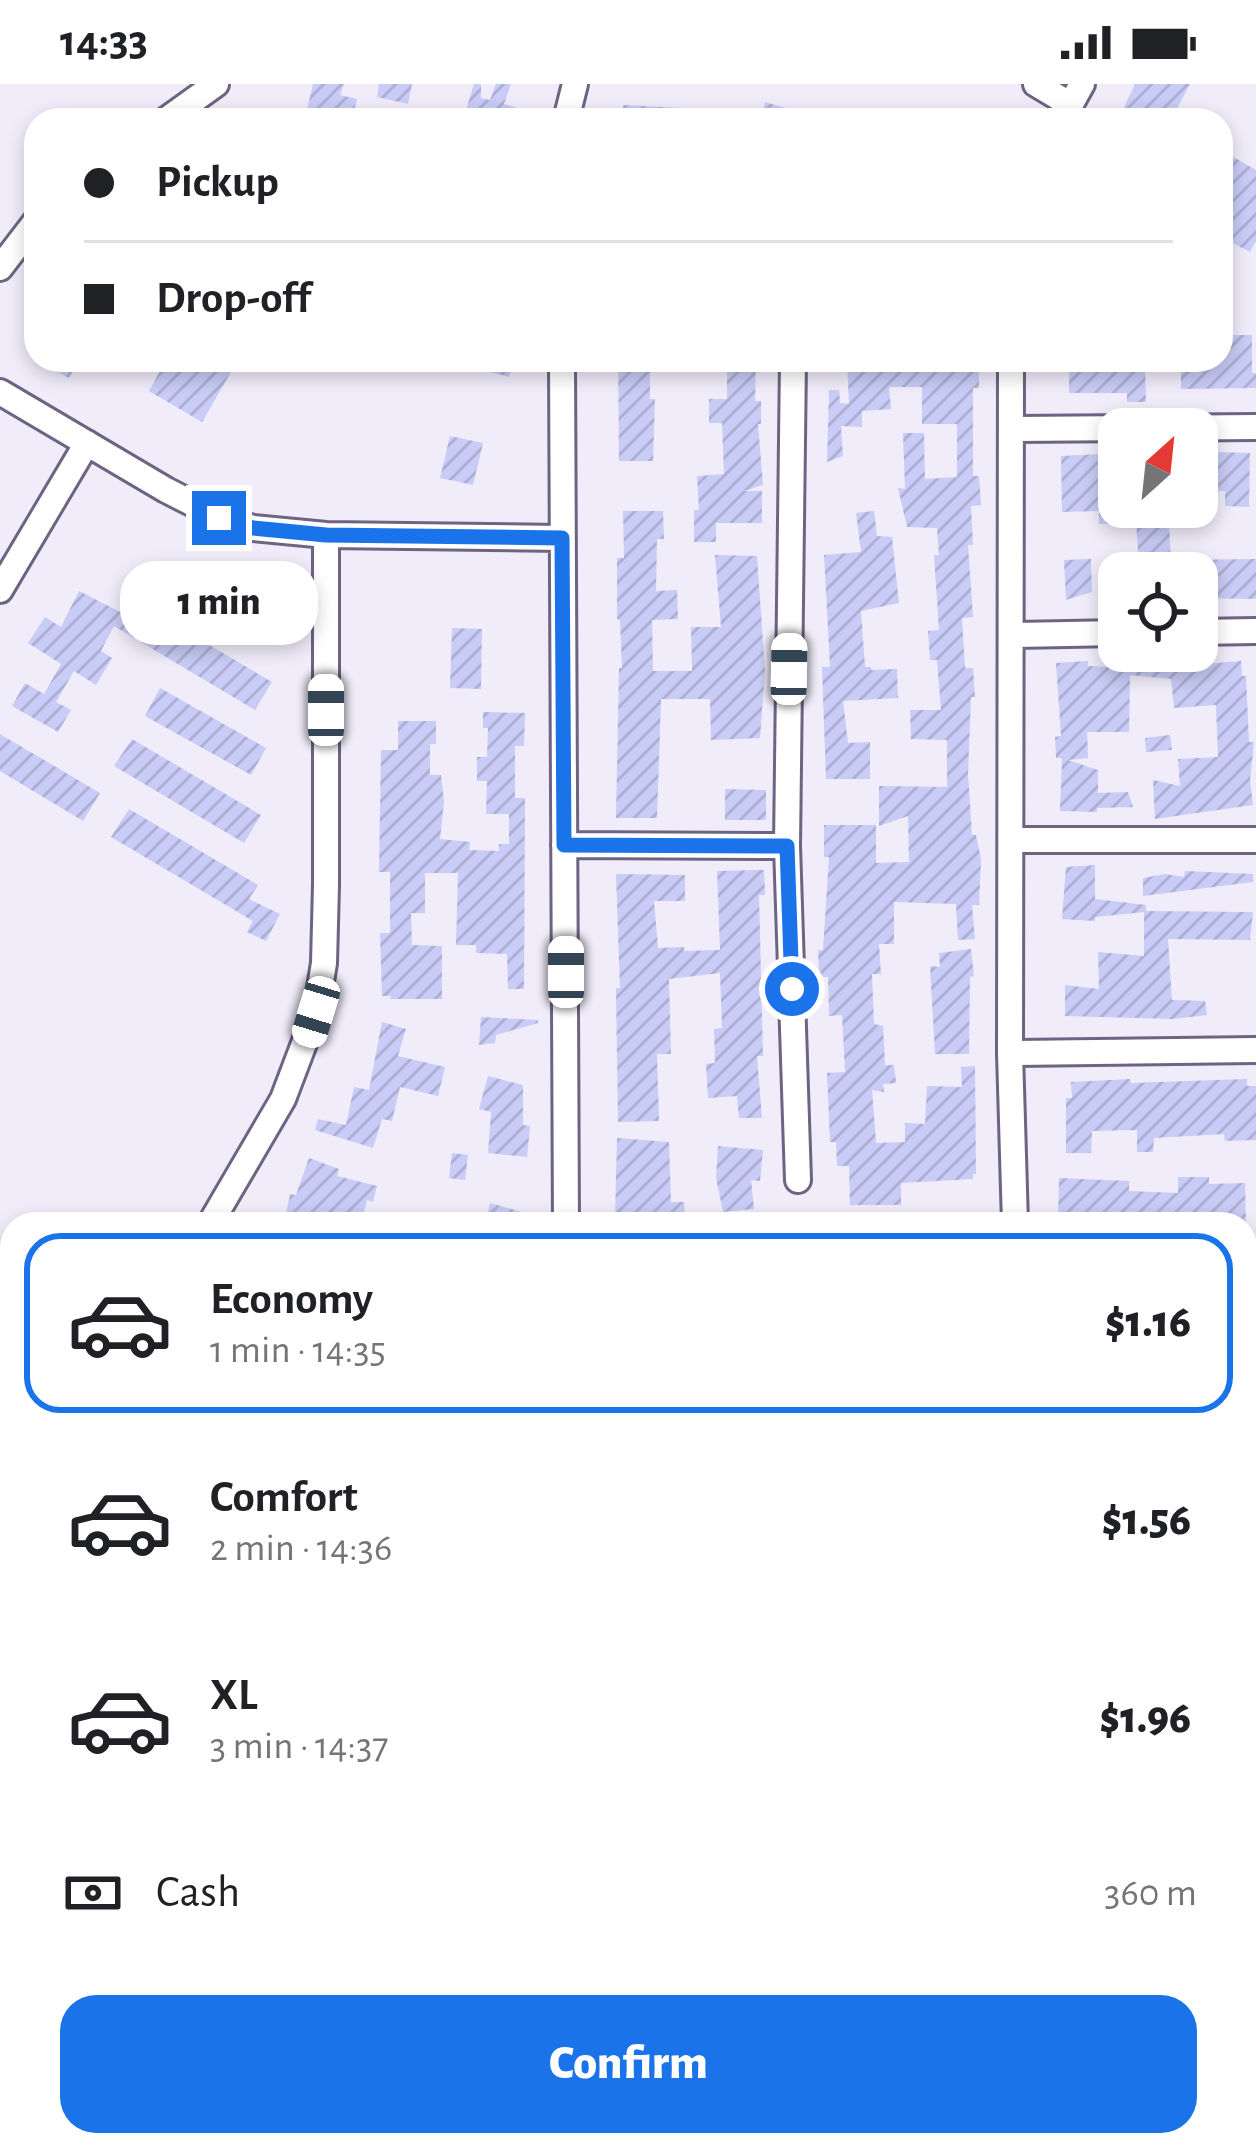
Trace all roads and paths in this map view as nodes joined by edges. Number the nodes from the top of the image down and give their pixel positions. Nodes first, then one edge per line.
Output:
1 (217, 84) edge
2 (1036, 84) edge
3 (1071, 103) edge
4 (183, 108) edge
5 (24, 236) edge
6 (0, 268) edge
7 (562, 372) edge
8 (793, 372) edge
9 (1011, 372) edge
10 (0, 392) edge
11 (1256, 428) edge
12 (1012, 429) junction
13 (87, 443) junction
14 (326, 535) junction
15 (562, 538) junction
16 (0, 590) edge
17 (1256, 631) edge
18 (1218, 632) edge
19 (1098, 633) edge
20 (1012, 635) junction
21 (1012, 840) junction
22 (1256, 840) edge
23 (564, 845) junction
24 (787, 846) junction
25 (1256, 1051) edge
26 (1010, 1053) junction
27 (799, 1180) dead end
28 (216, 1212) edge
29 (566, 1212) edge
30 (1015, 1212) edge

1 - 4 street
2 - 3 street
5 - 6 street
7 - 15 street
8 - 24 street
9 - 12 street
10 - 13 street
11 - 12 street
12 - 20 street
13 - 14 street
13 - 16 street
14 - 15 street
14 - 28 street
15 - 23 street
17 - 18 street
19 - 20 street
20 - 21 street
21 - 22 street
21 - 26 street
23 - 24 street
23 - 29 street
24 - 27 street
25 - 26 street
26 - 30 street

